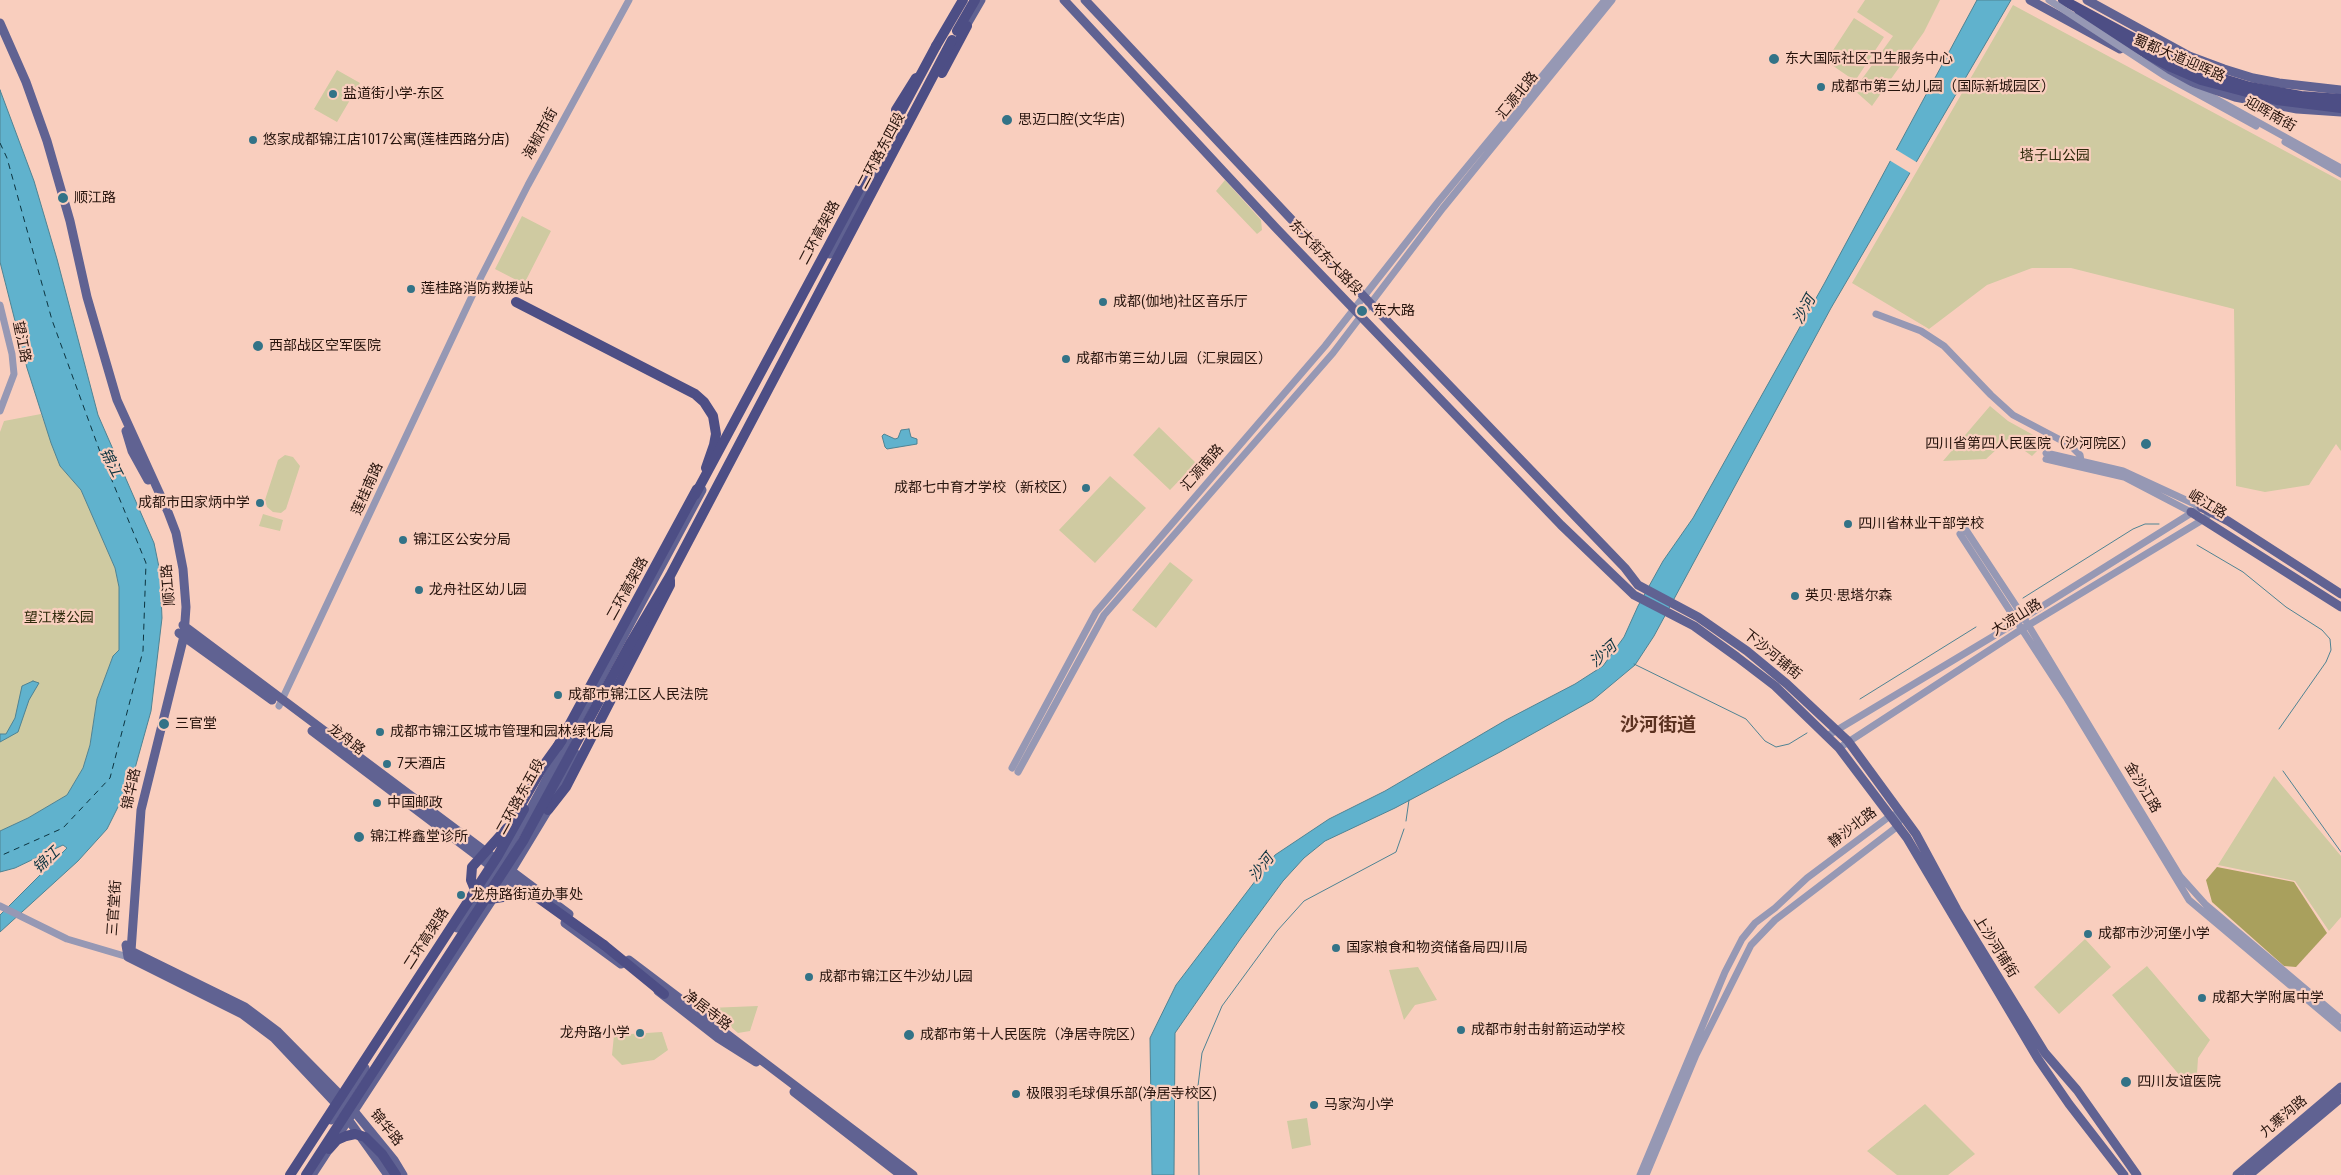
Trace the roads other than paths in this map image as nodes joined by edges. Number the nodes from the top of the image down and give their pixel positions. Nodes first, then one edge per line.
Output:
1 (629, 0) edge
2 (959, 0) edge
3 (963, 0) edge
4 (975, 0) edge
5 (980, 0) edge
6 (1064, 0) edge
7 (1085, 0) edge
8 (1605, 0) edge
9 (1612, 0) edge
10 (2063, 0) edge
11 (2087, 0) edge
12 (2041, 2) edge
13 (0, 23) edge
14 (949, 23) junction
15 (967, 26) junction
16 (0, 34) edge
17 (923, 69) junction
18 (2189, 81) junction
19 (2249, 90) junction
20 (2341, 90) edge
21 (2341, 99) edge
22 (2303, 105) junction
23 (2341, 108) edge
24 (2330, 112) junction
25 (2341, 112) edge
26 (2341, 168) edge
27 (2341, 174) edge
28 (1438, 202) joint
29 (1443, 208) joint
30 (822, 278) junction
31 (479, 282) joint
32 (1365, 296) junction
33 (516, 302) dead end
34 (1371, 304) junction
35 (0, 305) edge
36 (1358, 313) junction
37 (1876, 314) dead end
38 (0, 411) edge
39 (745, 417) junction
40 (2046, 456) dead end
41 (2082, 464) junction
42 (695, 495) junction
43 (2201, 507) junction
44 (2192, 512) junction
45 (2208, 516) junction
46 (1963, 532) dead end
47 (670, 576) junction
48 (1638, 585) joint
49 (2341, 594) edge
50 (2341, 607) edge
51 (1681, 620) joint
52 (2021, 620) junction
53 (2025, 627) junction
54 (182, 630) junction
55 (280, 703) junction
56 (1836, 730) junction
57 (1827, 736) junction
58 (562, 740) junction
59 (1848, 741) junction
60 (1839, 748) junction
61 (1015, 770) dead end
62 (548, 810) junction
63 (1900, 813) junction
64 (1890, 816) junction
65 (1898, 826) junction
66 (497, 866) junction
67 (508, 874) junction
68 (0, 906) edge
69 (129, 954) junction
70 (664, 994) junction
71 (2341, 1019) edge
72 (2341, 1028) edge
73 (2341, 1087) edge
74 (2341, 1098) edge
75 (345, 1100) junction
76 (340, 1108) junction
77 (354, 1111) junction
78 (348, 1120) junction
79 (2243, 1173) edge
80 (290, 1175) edge
81 (294, 1175) edge
82 (306, 1175) edge
83 (312, 1175) edge
84 (388, 1175) edge
85 (396, 1175) edge
86 (403, 1175) edge
87 (901, 1175) edge
88 (914, 1175) edge
89 (1640, 1175) edge
90 (1646, 1175) edge
91 (2124, 1175) edge
92 (2137, 1175) edge

1 - 31 street, 海椒市街
2 - 14 highway
3 - 14 highway, 二环高架路
3 - 30 main road, 二环路东四段
4 - 30 highway, 二环高架路, bridge
5 - 15 main road, 二环路东四段
6 - 36 main road, 东大街东大路段
7 - 32 main road, 东大街东大路段
8 - 28 street, 汇源北路
9 - 29 street, 汇源北路
10 - 19 highway
11 - 20 main road, 蜀都大道迎晖路
12 - 18 main road, 蜀都大道迎晖路
12 - 19 highway, bridge
12 - 27 street, bridge
13 - 54 main road, 顺江路
14 - 17 highway, 二环高架路, bridge
15 - 30 highway, bridge
15 - 39 main road, 二环路东四段
16 - 54 main road, 顺江路
17 - 30 highway, bridge
17 - 42 highway, 二环高架路, bridge
18 - 24 main road, 蜀都大道迎晖路
18 - 26 street, 迎晖南街
19 - 21 highway
19 - 22 highway
22 - 23 highway
22 - 24 main road
24 - 25 main road, 蜀都大道迎晖路
28 - 32 street, 汇源南路
29 - 34 street, 汇源南路
30 - 39 main road, 二环路东四段
30 - 47 highway, 二环高架路, bridge
31 - 55 street, 莲桂南路
32 - 34 main road, 东大街东大路段
32 - 36 street, 汇源南路
33 - 42 highway, bridge
34 - 36 street, 汇源南路
34 - 48 main road, 东大街东大路段
35 - 38 street, 望江路
36 - 51 main road, 东大街东大路段
36 - 61 street, 汇源南路
37 - 41 street
39 - 62 main road, 二环路东五段
39 - 66 main road, 二环路东五段
40 - 41 street, 岷江路
41 - 43 street, 岷江路
41 - 44 street, 岷江路
42 - 58 highway, 二环高架路
43 - 44 street, 大凉山路
43 - 45 main road, 岷江路
44 - 45 main road, 岷江路
44 - 52 street, 大凉山路
45 - 49 main road, 岷江路
45 - 50 main road, 岷江路
45 - 53 street, 大凉山路
46 - 52 street
47 - 62 highway
47 - 82 highway, 二环高架路, bridge
48 - 56 main road, 下沙河铺街
51 - 57 main road, 下沙河铺街
52 - 53 street
52 - 56 street, 大凉山路
53 - 59 street, 大凉山路
53 - 71 street, 金沙江路
53 - 72 street
54 - 55 main road, 龙舟路
54 - 69 main road, 三官堂街
55 - 66 main road, 龙舟路
56 - 57 street, 大凉山路
56 - 59 main road, 上沙河铺街
57 - 60 main road, 上沙河铺街
58 - 70 highway, bridge
58 - 80 highway, 二环高架路, bridge
59 - 60 street, 大凉山路
59 - 63 main road, 上沙河铺街
60 - 64 main road, 上沙河铺街
62 - 67 main road, 二环路东五段
63 - 64 street, 静沙北路
63 - 65 street, 静沙北路
63 - 92 main road, 上沙河铺街
64 - 65 main road, 上沙河铺街
64 - 89 street, 静沙北路
65 - 90 street, 静沙北路
65 - 91 main road, 上沙河铺街
66 - 67 main road, 净居寺路
66 - 75 main road, 二环路东五段
67 - 70 main road, 净居寺路
67 - 77 main road, 二环路东五段
67 - 88 main road, 净居寺路
68 - 69 street
69 - 75 main road, 三官堂街
69 - 76 main road
70 - 87 main road, 净居寺路
73 - 79 main road, 九寨沟路
74 - 79 main road, 九寨沟路
75 - 76 main road, 二环路东五段
75 - 77 main road, 锦华路
76 - 78 main road, 锦华路
76 - 81 main road, 二环路东五段
77 - 78 main road, 二环路东五段
77 - 86 main road, 锦华路
78 - 83 main road, 二环路东五段
78 - 84 main road, 锦华路
83 - 85 highway, bridge

